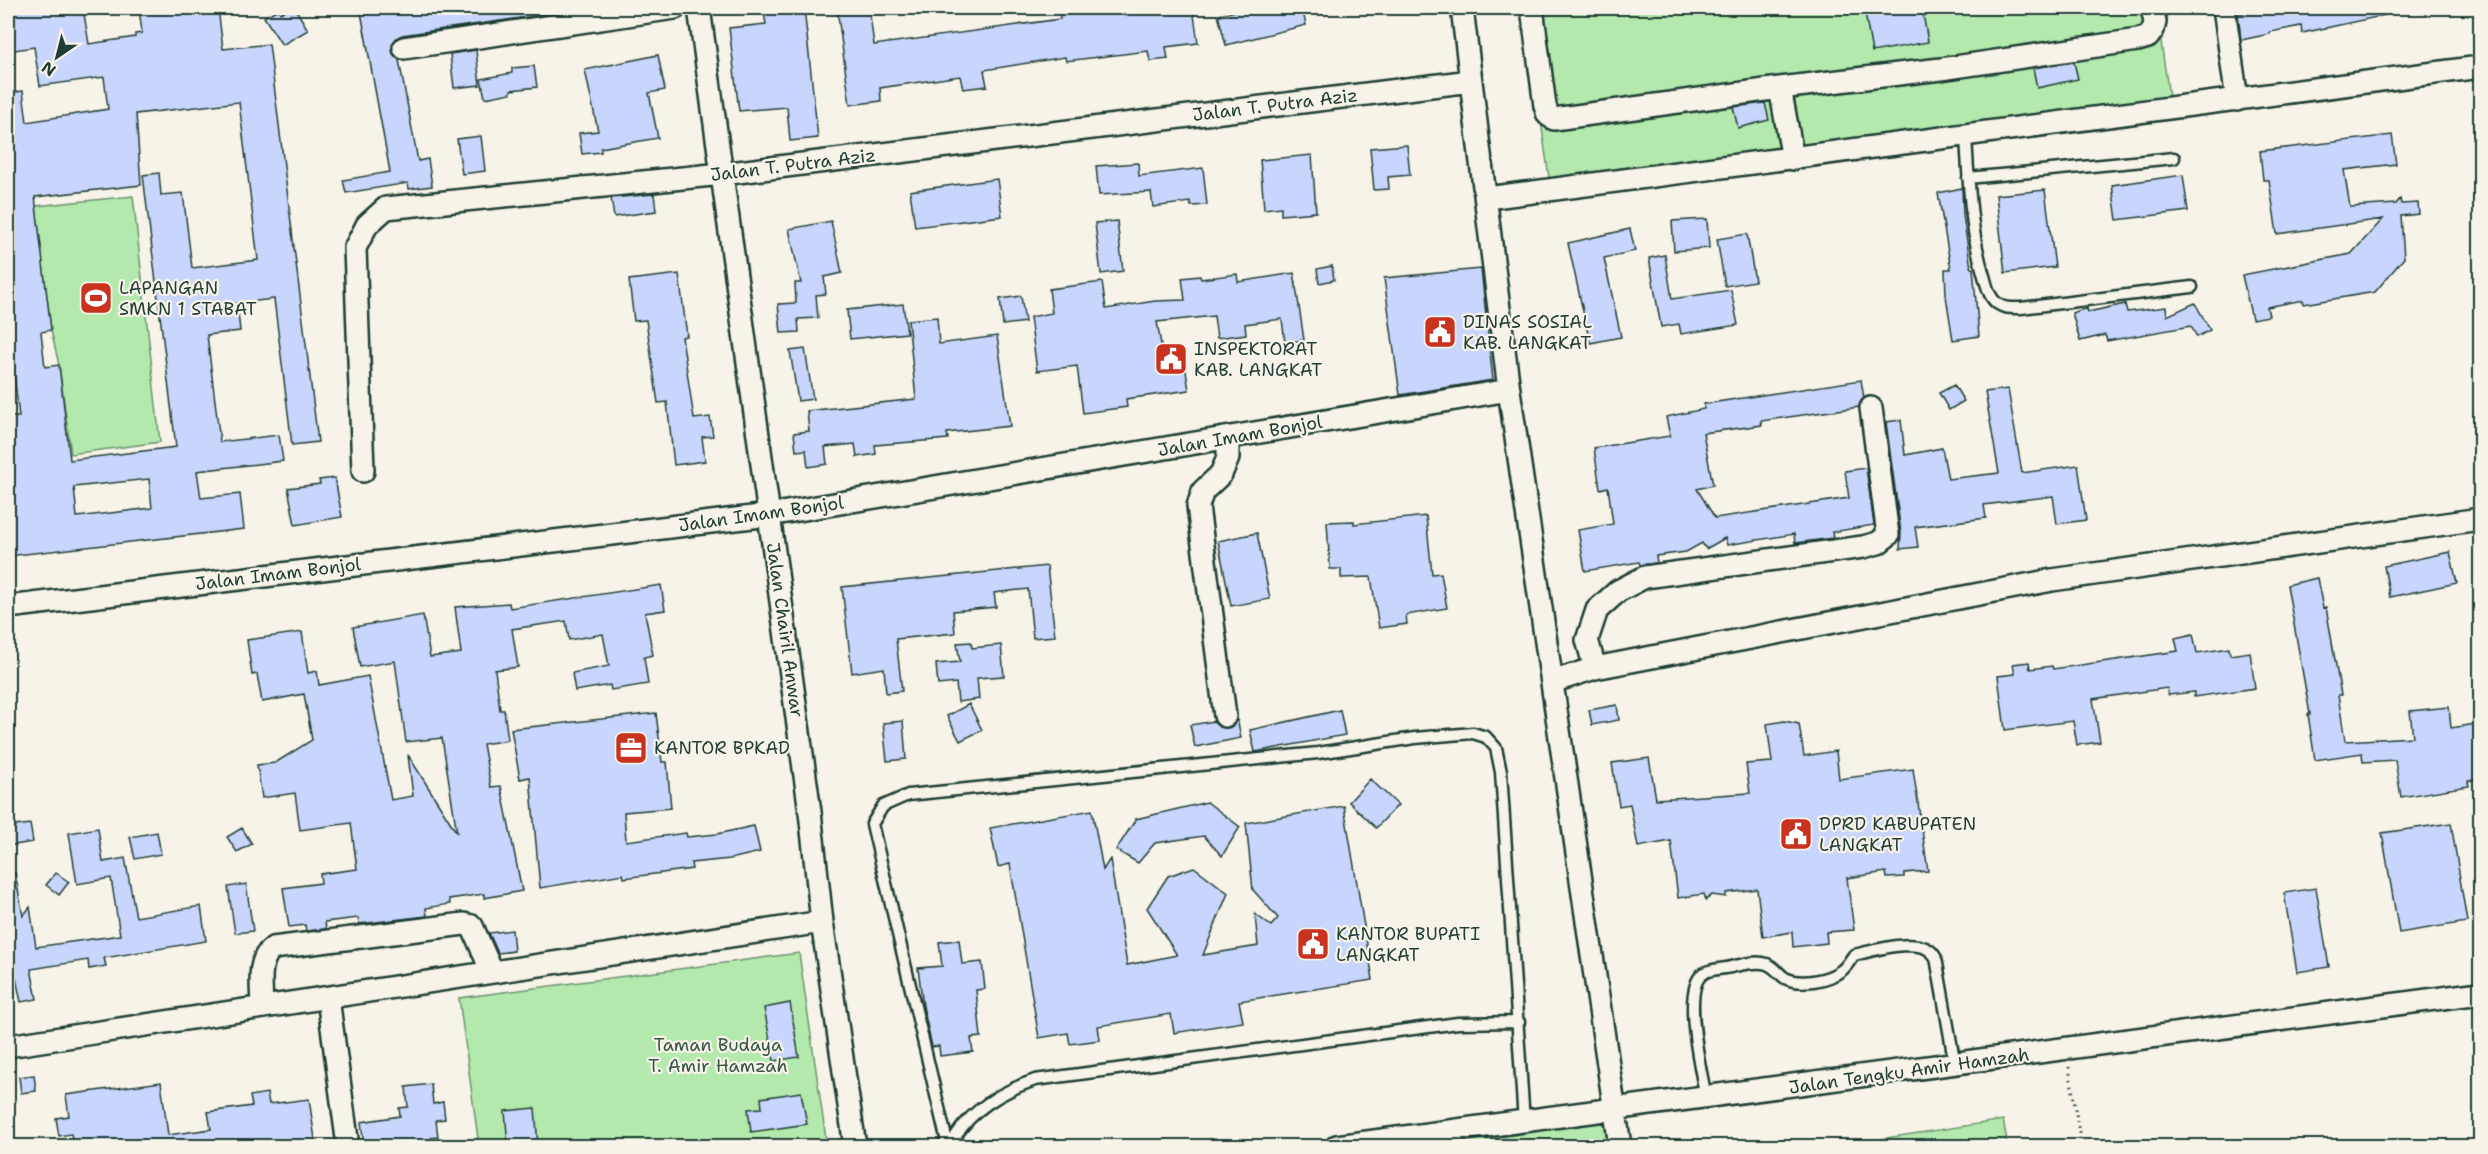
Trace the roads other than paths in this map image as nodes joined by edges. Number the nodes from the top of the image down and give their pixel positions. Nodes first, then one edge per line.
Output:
1 (675, 8) edge
2 (699, 8) edge
3 (1462, 8) edge
4 (1532, 8) edge
5 (2152, 8) edge
6 (2224, 8) edge
7 (404, 48) dead end
8 (2481, 67) edge
9 (1472, 81) junction
10 (1780, 88) junction
11 (2237, 100) junction
12 (1966, 137) junction
13 (2174, 158) dead end
14 (1793, 159) junction
15 (722, 174) junction
16 (1968, 178) junction
17 (1487, 198) junction
18 (2192, 287) dead end
19 (1509, 390) junction
20 (1871, 408) dead end
21 (1228, 438) junction
22 (363, 471) dead end
23 (769, 515) junction
24 (2481, 519) edge
25 (8, 607) edge
26 (1595, 668) junction
27 (1552, 682) junction
28 (1226, 716) dead end
29 (822, 922) junction
30 (492, 972) junction
31 (2481, 993) edge
32 (328, 998) junction
33 (262, 1007) junction
34 (1519, 1022) junction
35 (8, 1046) edge
36 (1955, 1065) junction
37 (1706, 1098) junction
38 (1615, 1109) junction
39 (1524, 1122) junction
40 (348, 1146) edge
41 (855, 1146) edge
42 (949, 1146) edge
43 (1337, 1146) edge
44 (1620, 1146) edge

1 - 7 street
2 - 15 street, Jalan Chairil Anwar
3 - 9 street
4 - 10 street
5 - 10 street
6 - 11 street
8 - 11 street
9 - 15 street, Jalan T. Putra Aziz
9 - 17 street
10 - 14 street
11 - 12 street
12 - 14 street
12 - 16 lane
13 - 16 lane
14 - 17 street
15 - 22 street, Jalan T. Putra Aziz
15 - 23 street, Jalan Chairil Anwar
16 - 18 lane
17 - 19 street
19 - 21 street, Jalan Imam Bonjol
19 - 27 street
20 - 26 street
21 - 23 street, Jalan Imam Bonjol
21 - 28 street
23 - 25 street, Jalan Imam Bonjol
23 - 29 street, Jalan Chairil Anwar
24 - 26 street
26 - 27 street
27 - 38 street
29 - 30 street
29 - 41 street, Jalan Chairil Anwar
30 - 32 street
30 - 33 street
31 - 36 street, Jalan Tengku Amir Hamzah
32 - 33 street
32 - 40 street
33 - 35 street
34 - 39 lane
34 - 42 lane
34 - 42 lane
36 - 37 street, Jalan Tengku Amir Hamzah
36 - 37 lane
37 - 38 street, Jalan Tengku Amir Hamzah
38 - 39 street, Jalan Tengku Amir Hamzah
38 - 44 street
39 - 43 street, Jalan Tengku Amir Hamzah

